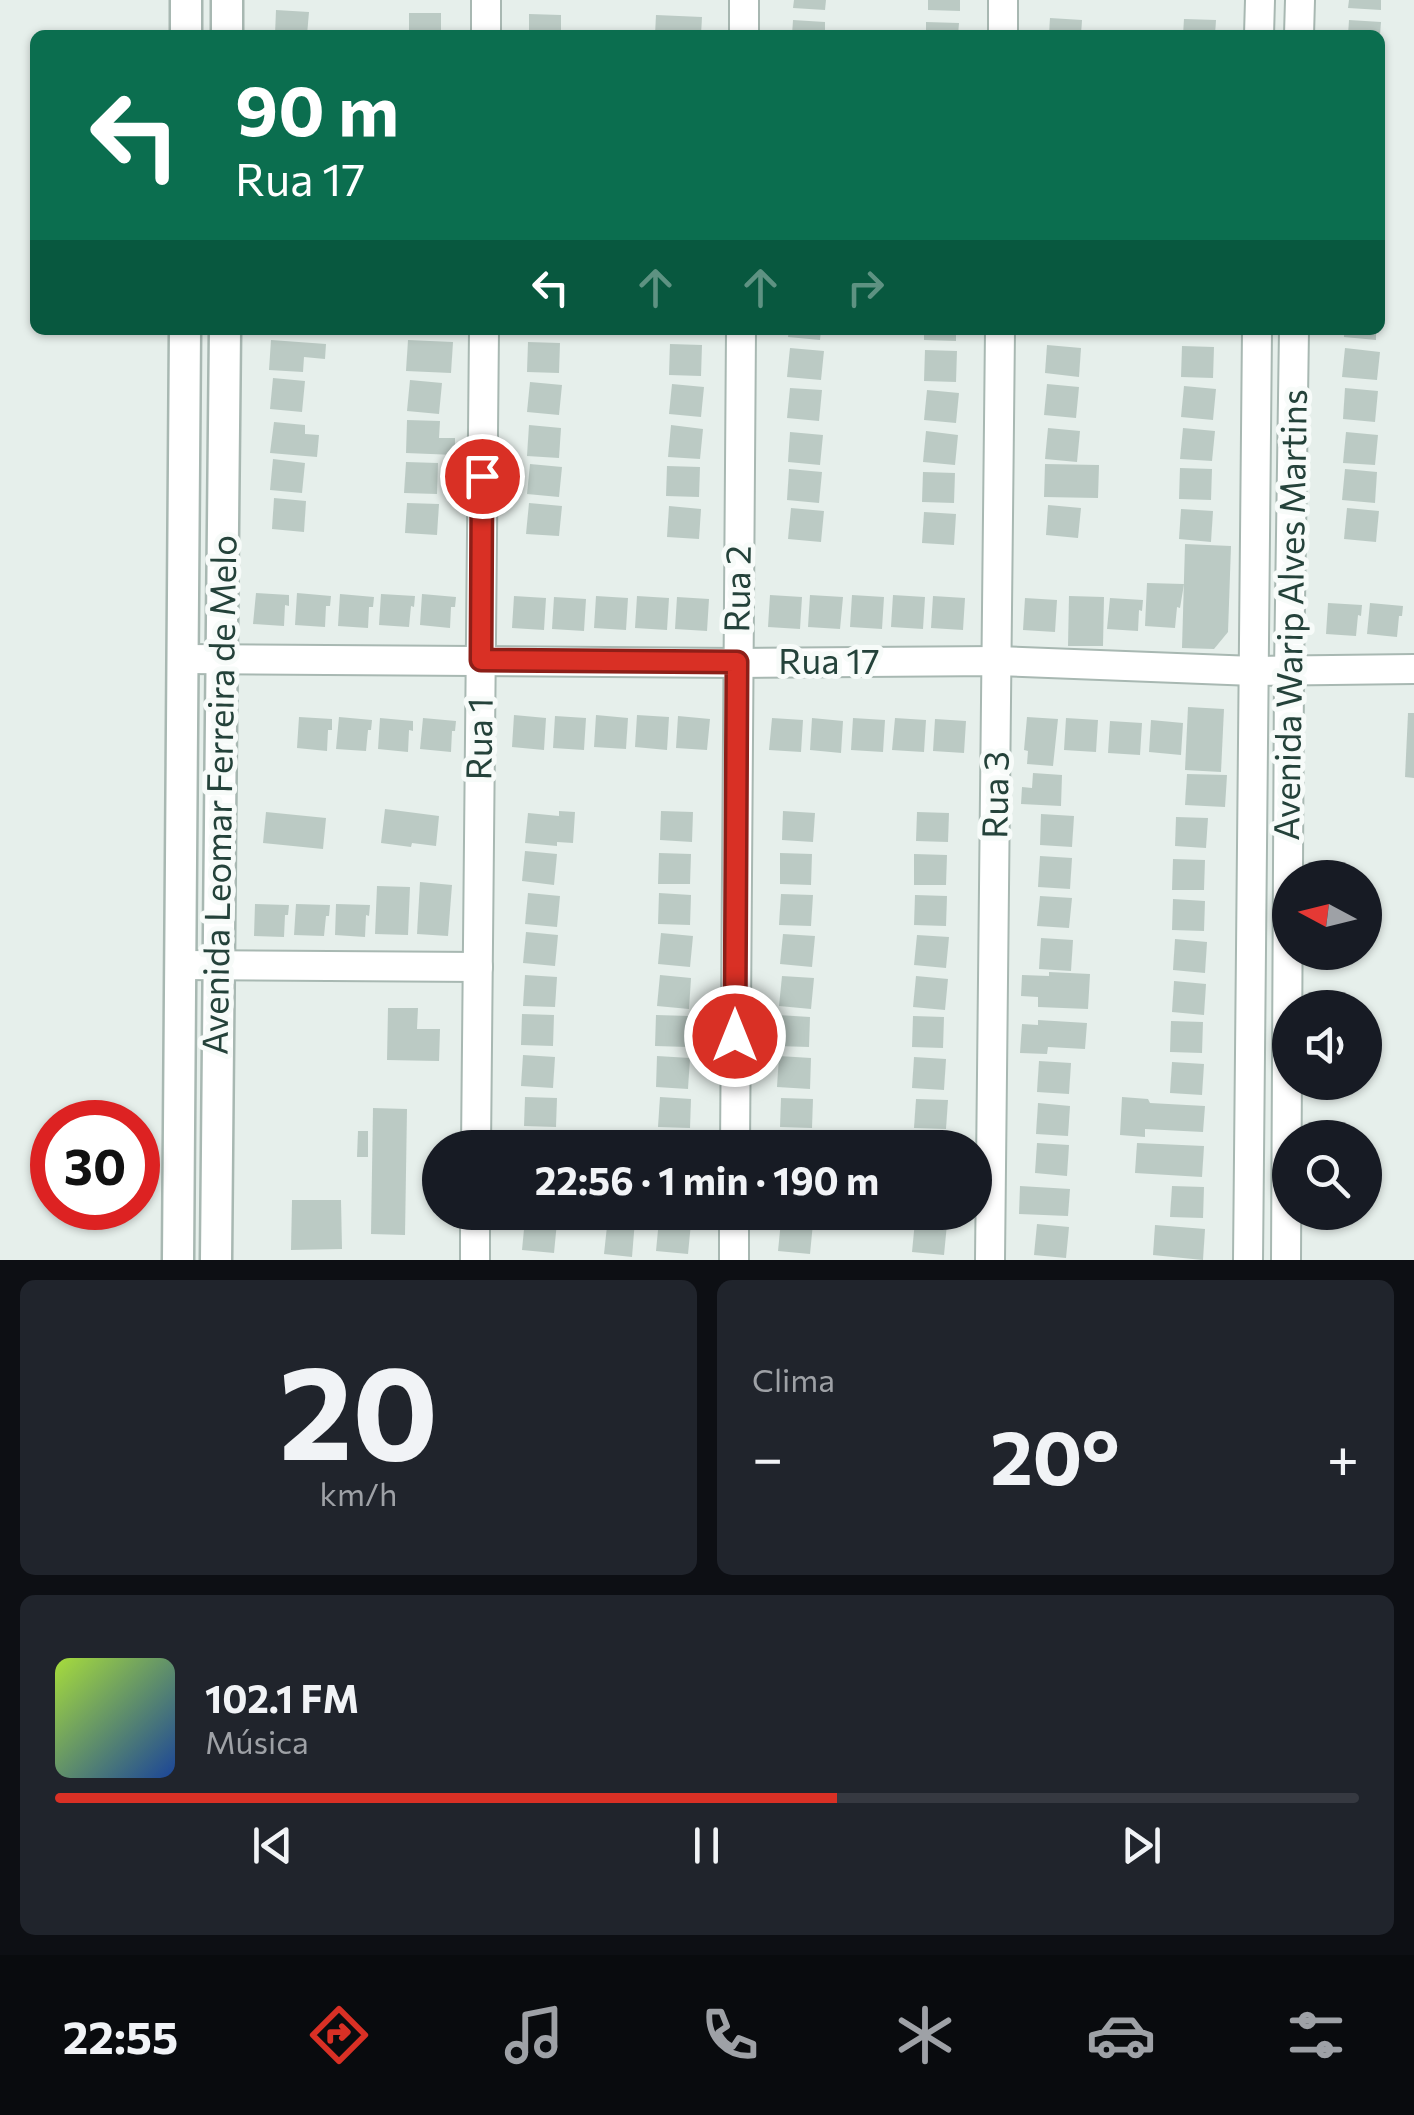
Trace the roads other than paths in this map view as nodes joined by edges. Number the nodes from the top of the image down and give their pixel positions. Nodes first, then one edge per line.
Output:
1 (186, 0) edge
2 (228, 0) edge
3 (486, 0) edge
4 (744, 0) edge
5 (1003, 0) edge
6 (1260, 0) edge
7 (1300, 0) edge
8 (186, 30) edge
9 (227, 30) edge
10 (486, 30) edge
11 (744, 30) edge
12 (1003, 30) edge
13 (1259, 30) edge
14 (1299, 30) edge
15 (185, 335) edge
16 (225, 335) edge
17 (484, 335) edge
18 (740, 335) edge
19 (1000, 335) edge
20 (1257, 335) edge
21 (1294, 335) edge
22 (184, 659) junction
23 (222, 659) junction
24 (481, 660) junction
25 (998, 660) junction
26 (737, 662) junction
27 (1414, 669) edge
28 (1254, 671) junction
29 (1289, 671) junction
30 (180, 966) junction
31 (216, 966) junction
32 (478, 967) junction
33 (476, 1130) edge
34 (735, 1130) edge
35 (475, 1230) edge
36 (734, 1230) edge
37 (178, 1260) edge
38 (216, 1260) edge
39 (475, 1260) edge
40 (734, 1260) edge
41 (990, 1260) edge
42 (1248, 1260) edge
43 (1286, 1260) edge

1 - 8 street
2 - 9 street
3 - 10 street
4 - 11 street
5 - 12 street
6 - 13 street
7 - 14 street
15 - 22 street, Avenida Leomar Ferreira de Melo
16 - 23 street, Avenida Leomar Ferreira de Melo
17 - 24 street, Rua 1
18 - 26 street, Rua 2
19 - 25 street, Rua 3
20 - 28 street, Avenida Warip Alves Martins
21 - 29 street, Avenida Warip Alves Martins
22 - 23 street, Rua 17
22 - 30 street, Avenida Leomar Ferreira de Melo
23 - 24 street, Rua 17
23 - 31 street, Avenida Leomar Ferreira de Melo
24 - 26 street, Rua 17
24 - 32 street, Rua 1
25 - 26 street, Rua 17
25 - 28 street, Rua 17
25 - 41 street, Rua 3
26 - 34 street, Rua 2
27 - 29 street, Rua 17
28 - 29 street, Rua 17
28 - 42 street, Avenida Warip Alves Martins
29 - 43 street, Avenida Warip Alves Martins
30 - 31 street
30 - 37 street, Avenida Leomar Ferreira de Melo
31 - 32 street
31 - 38 street, Avenida Leomar Ferreira de Melo
32 - 33 street, Rua 1
35 - 39 street
36 - 40 street

